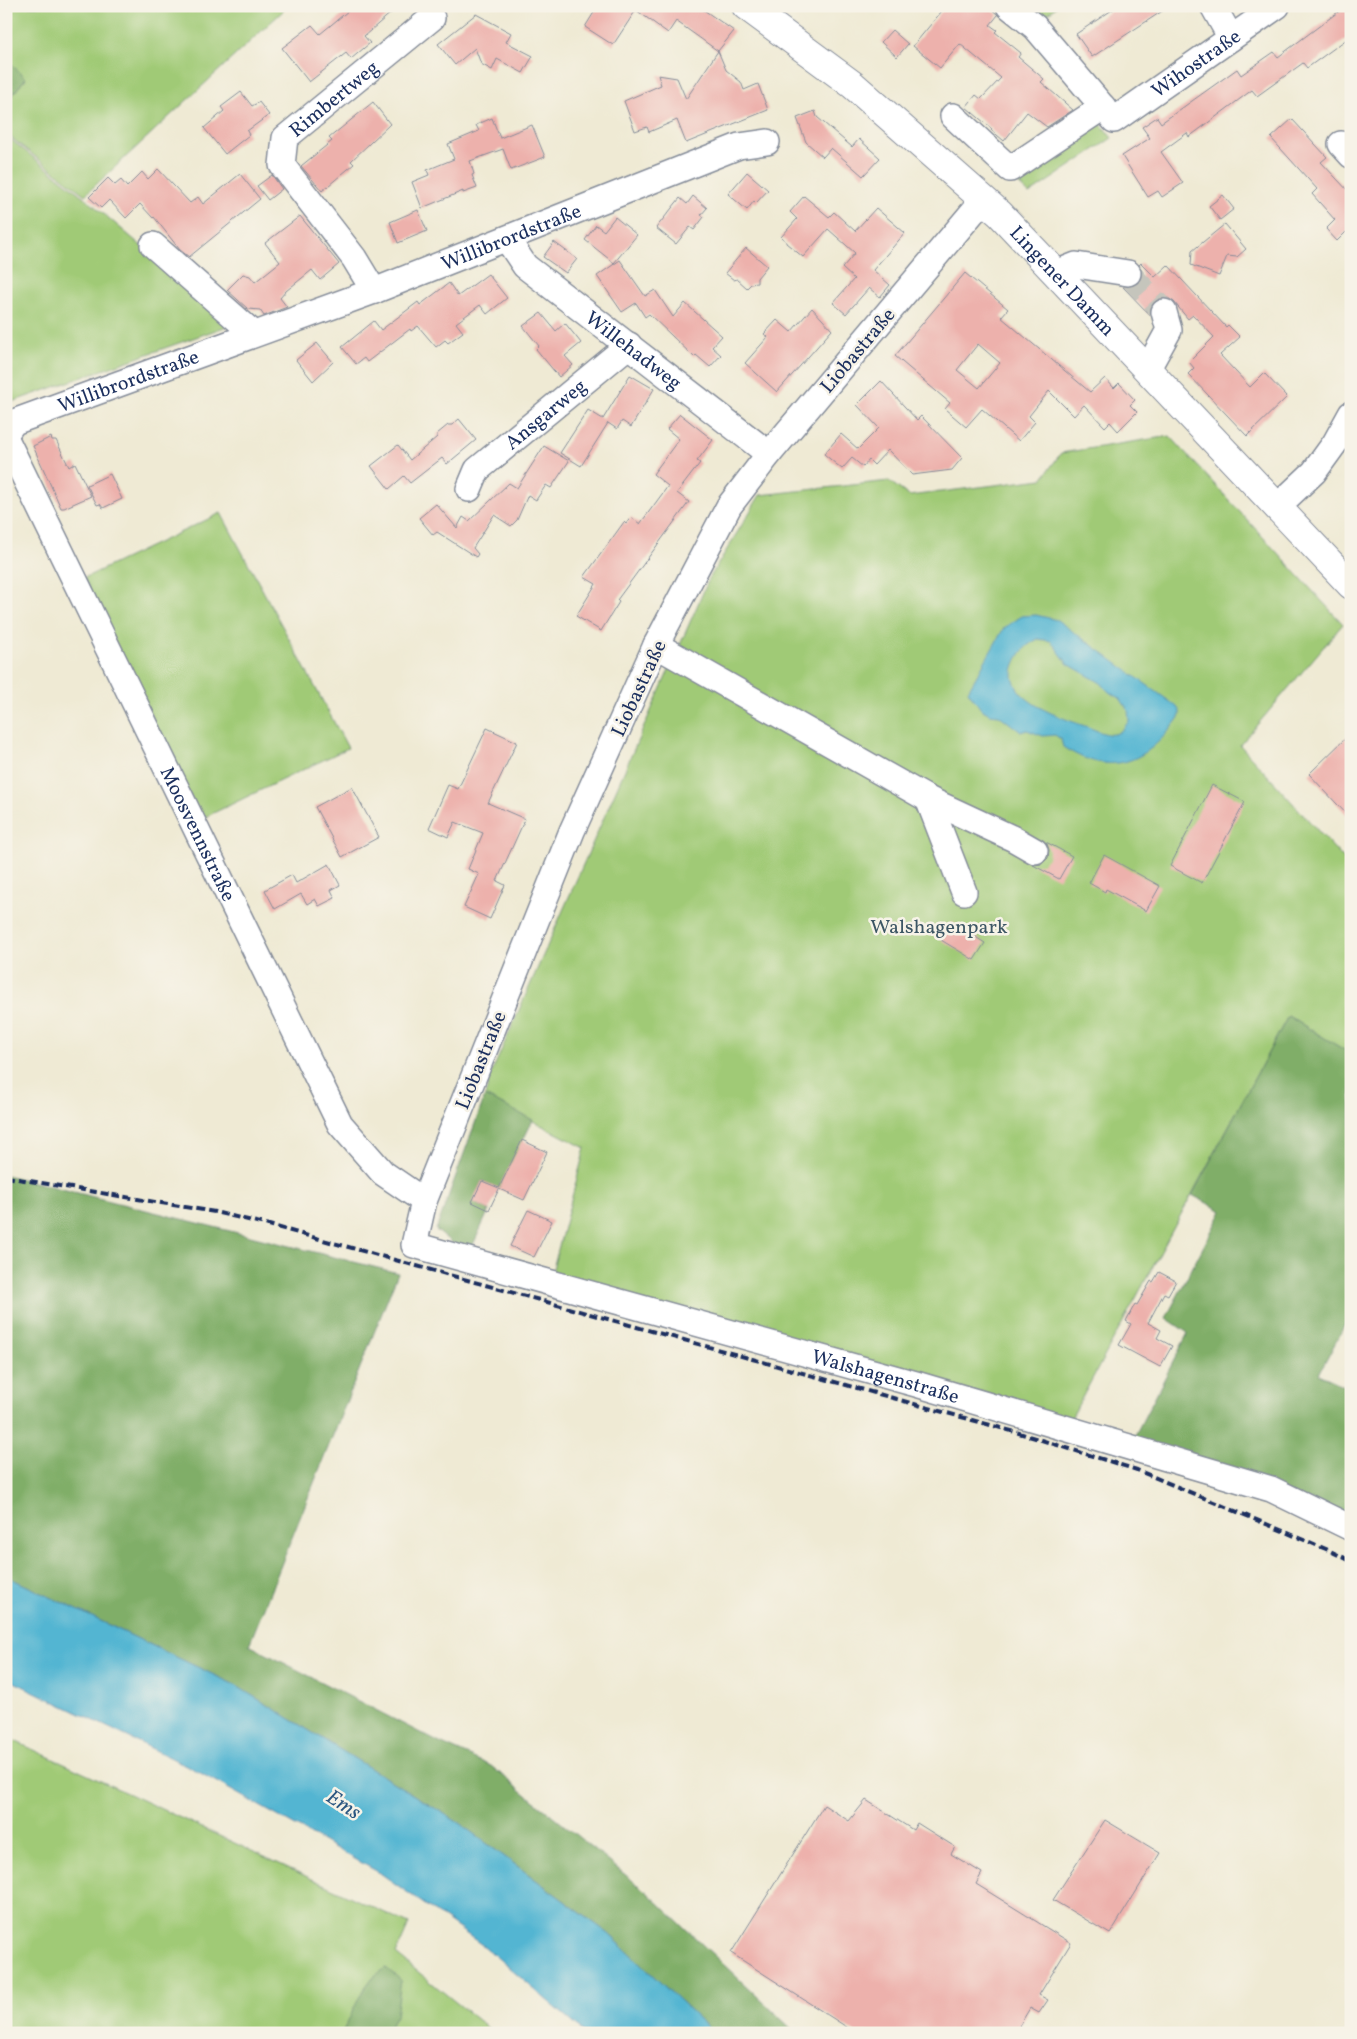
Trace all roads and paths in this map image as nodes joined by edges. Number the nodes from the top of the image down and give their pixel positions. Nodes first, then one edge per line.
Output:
1 (746, 6) edge
2 (1009, 6) edge
3 (1213, 6) edge
4 (1277, 6) edge
5 (432, 18) dead end
6 (1231, 38) junction
7 (1108, 113) junction
8 (954, 116) dead end
9 (767, 142) dead end
10 (983, 200) junction
11 (507, 239) junction
12 (153, 245) dead end
13 (1056, 273) junction
14 (1128, 273) tunnel mouth
15 (374, 291) junction
16 (1164, 312) tunnel mouth
17 (254, 334) junction
18 (629, 346) junction
19 (1147, 370) junction
20 (1351, 414) edge
21 (6, 433) edge
22 (6, 439) edge
23 (769, 454) junction
24 (469, 489) dead end
25 (1278, 506) junction
26 (1351, 585) edge
27 (656, 645) junction
28 (928, 799) junction
29 (1035, 851) dead end
30 (964, 892) dead end
31 (424, 1201) junction
32 (414, 1245) joint
33 (1351, 1528) edge

1 - 10 main road, Lingener Damm
2 - 7 street
3 - 6 street
4 - 6 street, Wihostraße
5 - 15 street, Rimbertweg
6 - 7 street, Wihostraße
7 - 8 street, Wihostraße
9 - 11 street, Willibrordstraße
10 - 13 main road, Lingener Damm
10 - 23 street, Liobastraße
11 - 15 street, Willibrordstraße
11 - 18 street, Willehadweg
12 - 17 street
13 - 14 street
13 - 19 main road, Lingener Damm
15 - 17 street, Willibrordstraße
16 - 19 street
17 - 21 street, Willibrordstraße
18 - 23 street, Willehadweg
18 - 24 street, Ansgarweg
19 - 25 main road, Lingener Damm
20 - 25 street
22 - 31 street, Moosvennstraße
23 - 27 street, Liobastraße
25 - 26 main road, Lingener Damm
27 - 28 street
27 - 31 street, Liobastraße
28 - 29 street
28 - 30 street
31 - 32 street, Liobastraße
32 - 33 street, Walshagenstraße

